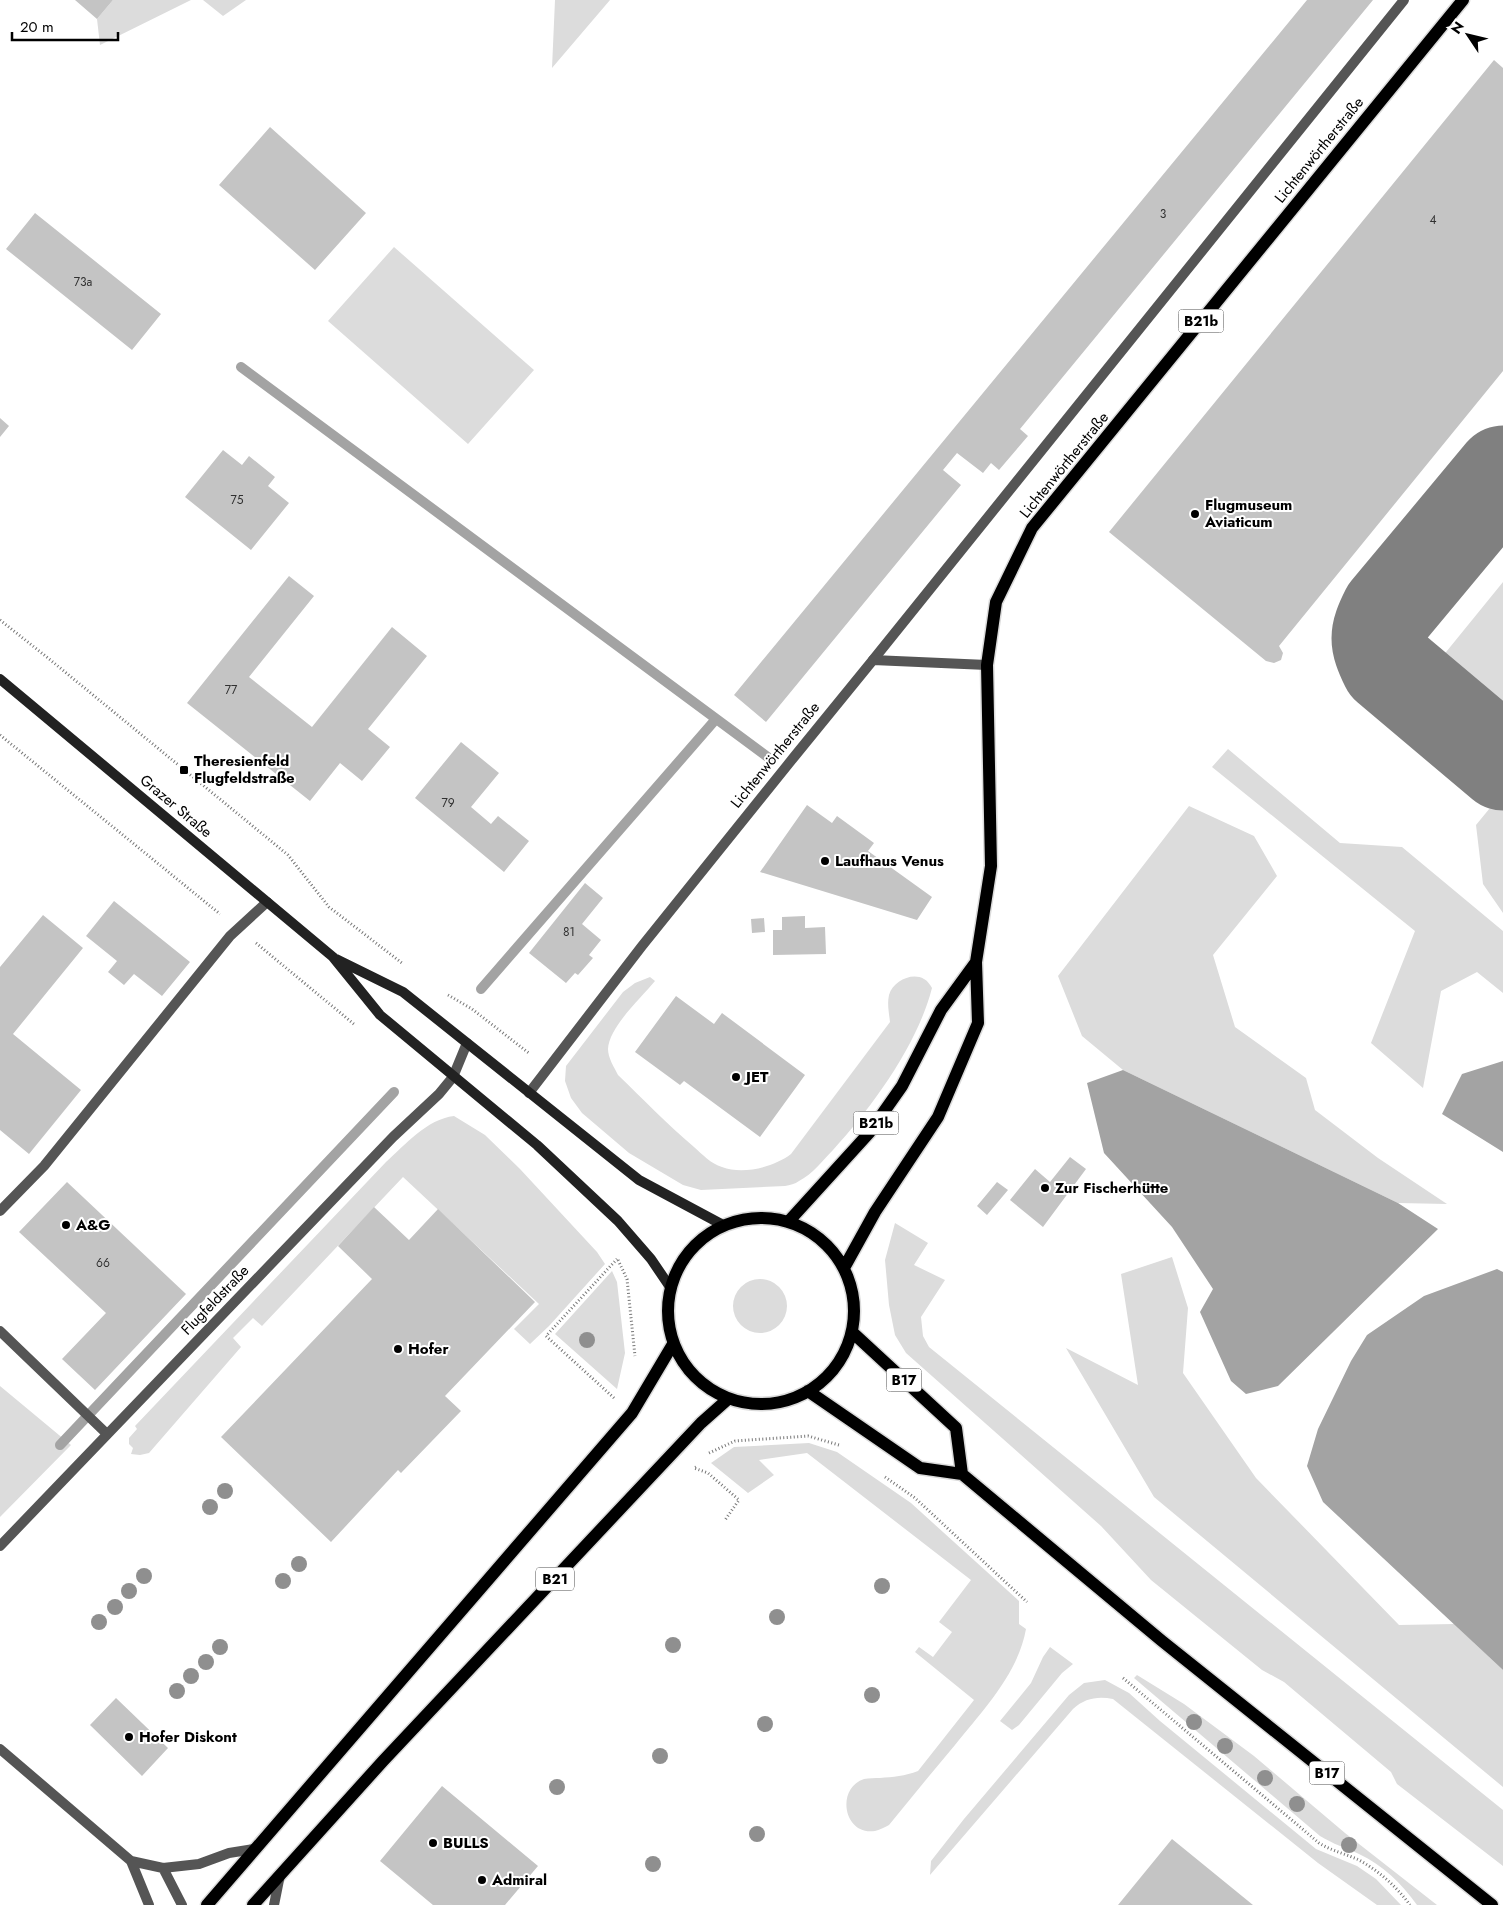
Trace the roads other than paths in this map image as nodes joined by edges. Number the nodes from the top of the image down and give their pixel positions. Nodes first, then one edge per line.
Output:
1 (1404, 0) edge
2 (1463, 0) edge
3 (873, 660) junction
4 (987, 665) junction
5 (0, 679) edge
6 (267, 902) junction
7 (333, 957) junction
8 (976, 962) junction
9 (467, 1043) junction
10 (453, 1077) junction
11 (529, 1093) junction
12 (0, 1211) edge
13 (789, 1221) junction
14 (723, 1225) junction
15 (844, 1268) junction
16 (670, 1286) junction
17 (0, 1331) edge
18 (852, 1332) junction
19 (673, 1344) junction
20 (808, 1391) junction
21 (728, 1399) junction
22 (107, 1434) junction
23 (962, 1474) junction
24 (0, 1546) edge
25 (0, 1749) edge
26 (254, 1849) junction
27 (131, 1861) junction
28 (163, 1868) junction
29 (280, 1875) junction
30 (149, 1905) edge
31 (182, 1905) edge
32 (207, 1905) edge
33 (253, 1905) edge
34 (274, 1905) edge
35 (1492, 1905) edge

1 - 3 street, Lichtenwörtherstraße
2 - 4 main road, Lichtenwörtherstraße / B21b
3 - 4 street
3 - 11 street, Lichtenwörtherstraße
4 - 8 main road, B21b
5 - 6 street, Grazer Straße
6 - 7 street, Grazer Straße
6 - 12 street
7 - 9 street
7 - 10 street
8 - 13 main road, B21b
8 - 15 main road, B21b
9 - 10 street, Flugfeldstraße
9 - 11 street
10 - 16 street
10 - 22 street, Flugfeldstraße
11 - 14 street
13 - 14 main road
13 - 15 main road
14 - 16 main road
15 - 18 main road
16 - 19 main road
17 - 22 street
18 - 20 main road
18 - 23 main road, B17
19 - 21 main road
19 - 26 main road
20 - 21 main road
20 - 23 main road
21 - 29 main road, B21
22 - 24 street, Flugfeldstraße
23 - 35 main road, B17
25 - 27 street
26 - 28 street
26 - 32 main road
27 - 28 street
27 - 30 street
28 - 31 street
29 - 33 main road, B21
29 - 34 street

